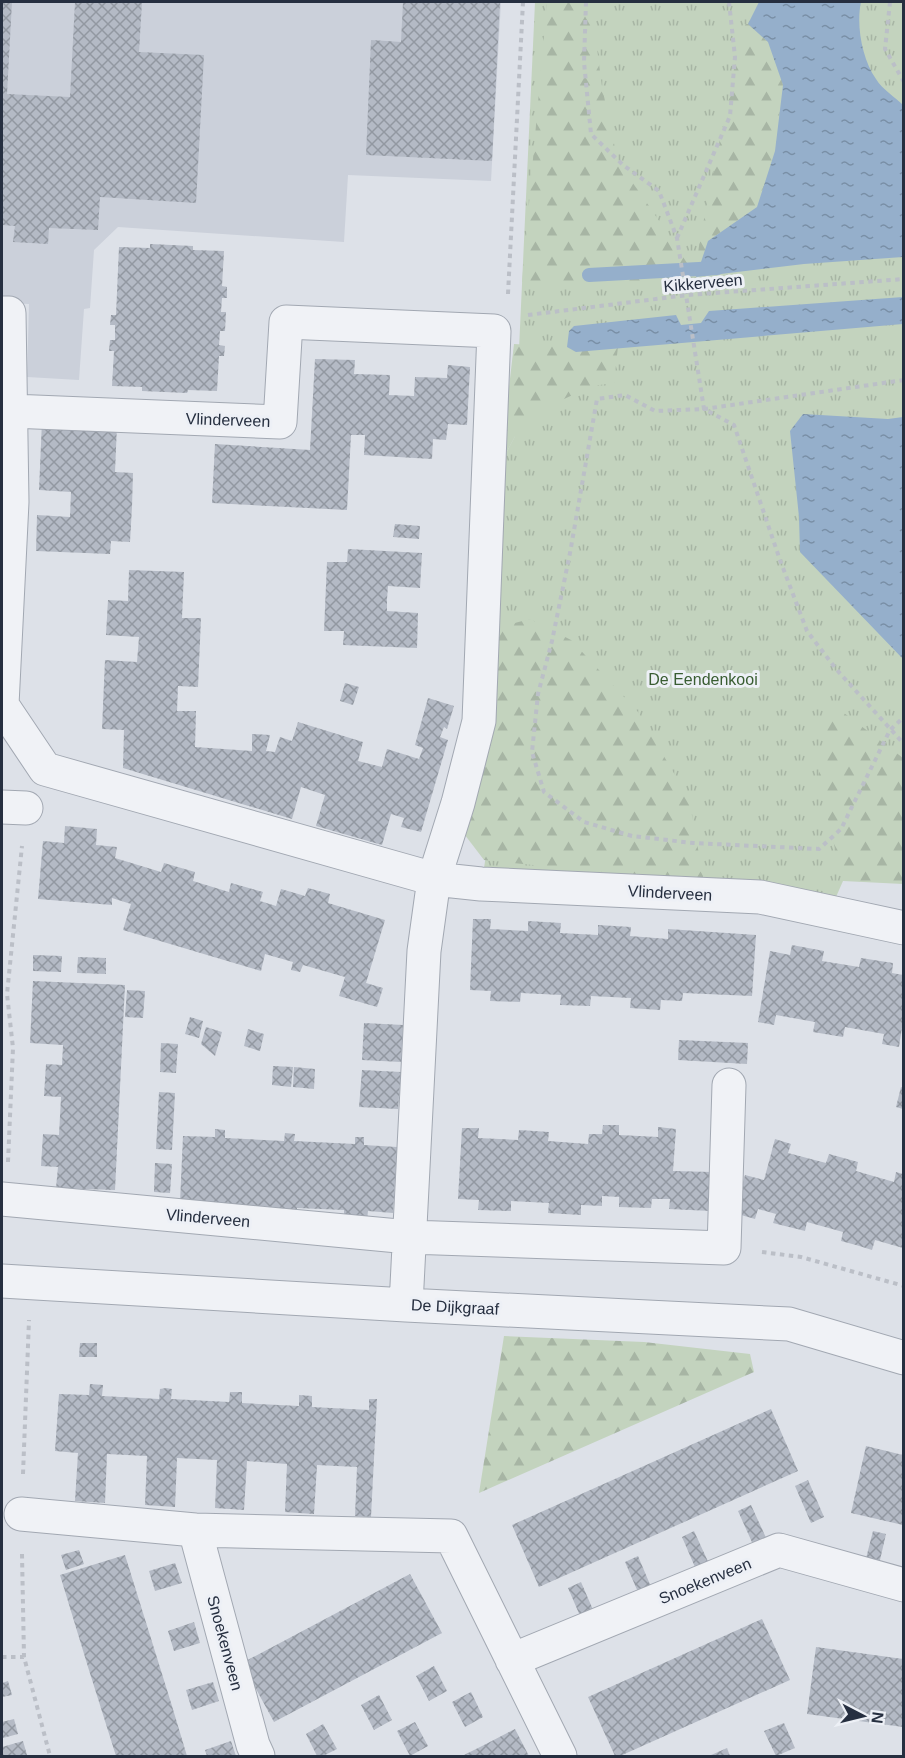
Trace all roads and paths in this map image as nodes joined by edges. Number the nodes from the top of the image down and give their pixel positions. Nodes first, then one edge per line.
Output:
1 (523, 2) edge
2 (586, 2) edge
3 (729, 2) edge
4 (890, 2) edge
5 (903, 82) edge
6 (677, 238) junction
7 (903, 279) edge
8 (688, 295) junction
9 (2, 313) edge
10 (500, 324) junction
11 (903, 380) edge
12 (704, 409) junction
13 (11, 411) junction
14 (903, 717) edge
15 (890, 730) junction
16 (903, 744) edge
17 (14, 807) edge
18 (434, 879) junction
19 (903, 928) edge
20 (729, 1085) dead end
21 (4, 1199) edge
22 (409, 1237) junction
23 (724, 1248) junction
24 (2, 1281) edge
25 (903, 1286) edge
26 (406, 1305) junction
27 (903, 1358) edge
28 (21, 1514) dead end
29 (195, 1530) junction
30 (903, 1585) edge
31 (2, 1657) edge
32 (24, 1657) dead end
33 (512, 1660) junction
34 (258, 1756) edge
35 (560, 1756) edge

1 - 10 path
2 - 6 path
3 - 6 path
4 - 5 path
6 - 8 path
7 - 8 path, Kikkerveen
8 - 10 path, Kikkerveen
8 - 12 path
9 - 13 street, Vlinderveen
10 - 13 street, Vlinderveen
10 - 18 street
11 - 12 path
12 - 15 path
12 - 15 path
13 - 18 street, Vlinderveen
14 - 15 path
15 - 16 path
17 - 21 path
18 - 19 street, Vlinderveen
18 - 22 street
20 - 23 street
21 - 22 street, Vlinderveen
22 - 23 street, Vlinderveen
22 - 26 street
23 - 25 path
24 - 26 street, De Dijkgraaf
26 - 27 street, De Dijkgraaf
28 - 29 street
29 - 33 street
29 - 34 street, Snoekenveen
30 - 33 street, Snoekenveen
31 - 32 path
33 - 35 street

